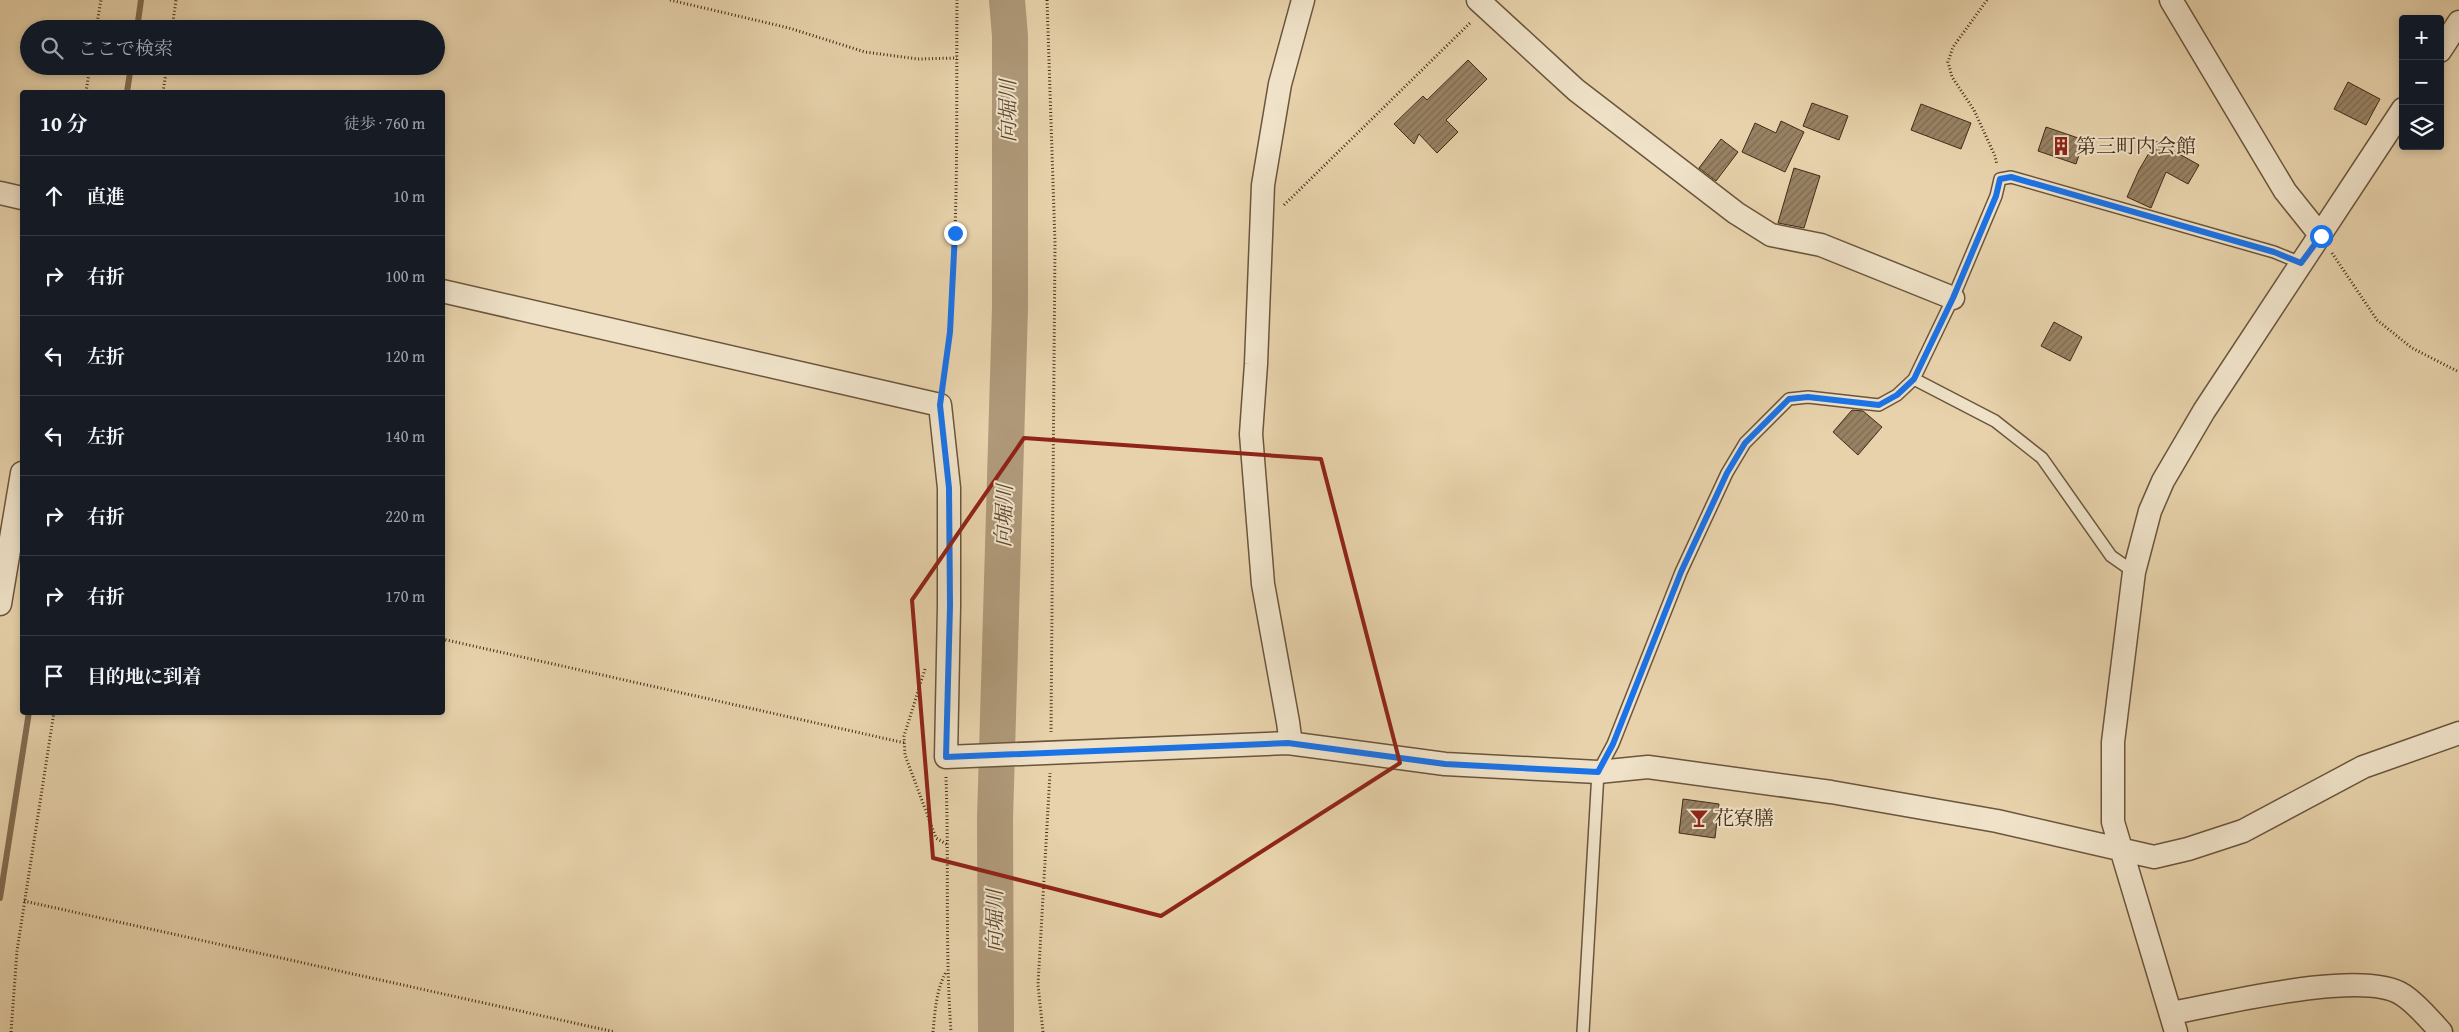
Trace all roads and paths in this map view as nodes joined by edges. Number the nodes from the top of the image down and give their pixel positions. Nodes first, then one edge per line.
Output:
1 (101, 0) edge
2 (176, 0) edge
3 (670, 0) edge
4 (957, 0) edge
5 (1047, 0) edge
6 (1304, 0) edge
7 (1987, 0) edge
8 (2171, 0) edge
9 (1482, 4) edge
10 (98, 20) edge
11 (173, 20) edge
12 (2459, 22) edge
13 (2444, 45) edge
14 (957, 58) junction
15 (89, 75) edge
16 (166, 75) edge
17 (86, 90) edge
18 (163, 90) edge
19 (2399, 115) edge
20 (2000, 179) junction
21 (0, 193) edge
22 (20, 198) edge
23 (1261, 227) junction
24 (2321, 236) junction
25 (2301, 263) junction
26 (445, 291) edge
27 (1953, 298) junction
28 (2459, 372) edge
29 (1914, 379) junction
30 (940, 405) junction
31 (20, 484) edge
32 (2134, 572) junction
33 (0, 604) edge
34 (445, 640) edge
35 (927, 664) dead end
36 (54, 715) edge
37 (2459, 733) edge
38 (905, 743) junction
39 (1288, 743) junction
40 (1044, 753) junction
41 (953, 756) junction
42 (1598, 772) junction
43 (948, 845) junction
44 (2122, 849) junction
45 (24, 901) junction
46 (946, 971) junction
47 (2174, 1022) edge
48 (10, 1032) edge
49 (615, 1032) edge
50 (934, 1032) edge
51 (951, 1032) edge
52 (1042, 1032) edge
53 (1583, 1032) edge
54 (2441, 1032) edge

1 - 10 path
2 - 11 path
3 - 14 path
4 - 14 path
5 - 40 path
6 - 23 street
7 - 20 path
8 - 24 street
9 - 23 path
9 - 27 street
12 - 13 street
14 - 30 path
15 - 17 path
16 - 18 path
19 - 24 street
20 - 25 lane
20 - 27 lane
21 - 22 street
23 - 39 street
24 - 25 street
24 - 28 path
25 - 32 street
26 - 30 street
27 - 29 lane
29 - 32 lane
29 - 42 lane
30 - 41 street
31 - 33 street
32 - 44 street
34 - 38 path
35 - 38 path
36 - 45 path
37 - 44 street
38 - 43 path
39 - 40 street
39 - 42 street
40 - 41 street
40 - 52 path
41 - 43 path
42 - 44 street
42 - 53 lane
43 - 46 path
44 - 47 street
45 - 48 path
45 - 49 path
46 - 50 path
46 - 51 path
47 - 54 street

